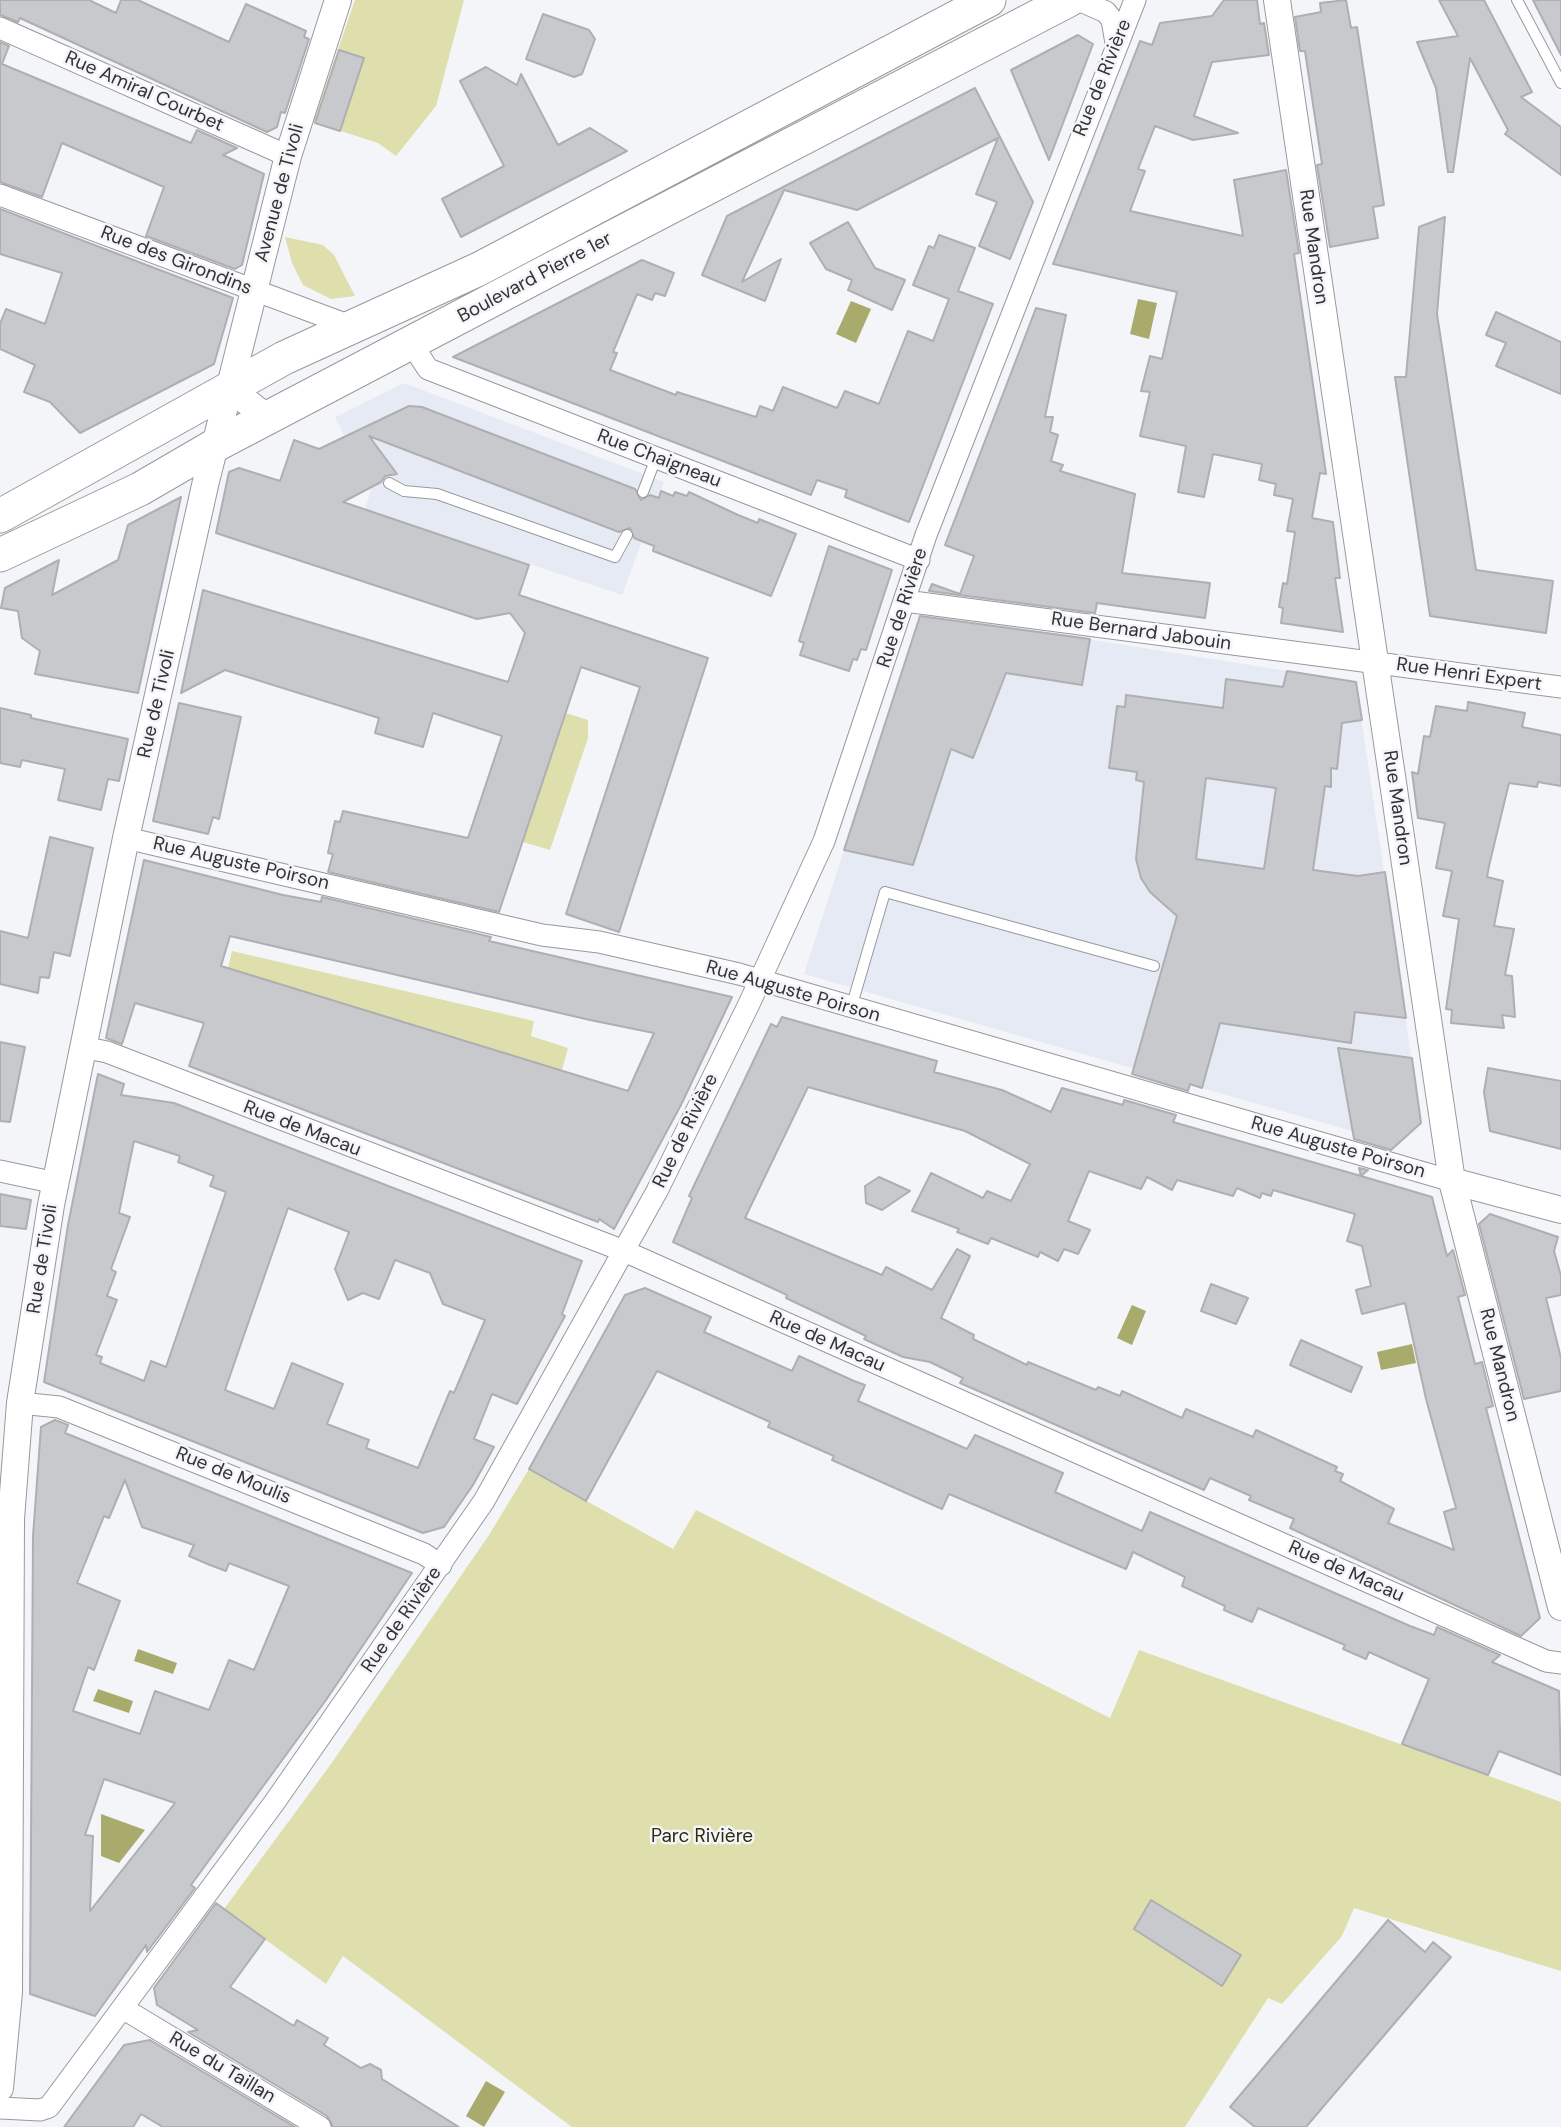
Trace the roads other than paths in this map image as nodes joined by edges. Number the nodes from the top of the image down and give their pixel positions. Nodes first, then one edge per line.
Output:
1 (338, 0) edge
2 (989, 0) edge
3 (1135, 0) edge
4 (1276, 0) edge
5 (1517, 0) edge
6 (1066, 1) edge
7 (0, 29) edge
8 (1116, 43) junction
9 (1561, 83) edge
10 (288, 156) junction
11 (0, 195) edge
12 (253, 290) junction
13 (353, 327) junction
14 (411, 344) junction
15 (229, 388) junction
16 (269, 419) junction
17 (214, 446) junction
18 (656, 458) junction
19 (389, 483) dead end
20 (642, 492) dead end
21 (0, 516) edge
22 (627, 535) dead end
23 (0, 555) edge
24 (919, 560) junction
25 (905, 601) junction
26 (1376, 663) junction
27 (1561, 687) edge
28 (126, 838) junction
29 (1154, 966) dead end
30 (760, 981) junction
31 (851, 1008) junction
32 (82, 1047) junction
33 (0, 1171) edge
34 (1452, 1181) junction
35 (55, 1183) junction
36 (1561, 1210) edge
37 (624, 1251) junction
38 (20, 1403) junction
39 (5, 1518) edge
40 (441, 1565) junction
41 (1561, 1607) edge
42 (1561, 1663) edge
43 (5, 1820) edge
44 (124, 2009) junction
45 (0, 2088) edge
46 (0, 2108) edge
47 (320, 2127) edge

1 - 10 street, Avenue de Tivoli
2 - 13 main road, Boulevard Pierre 1er
3 - 8 street, Rue de Rivière
4 - 26 street, Rue Mandron
5 - 9 lane
6 - 8 street
6 - 14 main road, Boulevard Pierre 1er
7 - 10 street, Rue Amiral Courbet
8 - 24 street, Rue de Rivière
10 - 12 street, Avenue de Tivoli
11 - 12 street, Rue des Girondins
12 - 13 street, Rue des Girondins
12 - 15 street, Avenue de Tivoli
13 - 15 main road, Boulevard Pierre 1er
14 - 16 main road, Boulevard Pierre 1er
14 - 18 street, Rue Chaigneau
15 - 16 street
15 - 17 street, Rue de Tivoli
15 - 21 main road, Boulevard Pierre 1er
16 - 17 main road, Boulevard Pierre 1er
17 - 23 main road, Boulevard Pierre 1er
17 - 28 street, Rue de Tivoli
18 - 20 lane
18 - 24 street, Rue Chaigneau
19 - 22 lane
24 - 25 street, Rue de Rivière
25 - 26 street, Rue Bernard Jabouin
25 - 30 street, Rue de Rivière
26 - 27 street, Rue Henri Expert
26 - 34 street, Rue Mandron
28 - 30 street, Rue Auguste Poirson
28 - 32 street, Rue de Tivoli
29 - 31 lane
30 - 31 street, Rue Auguste Poirson
30 - 37 street, Rue de Rivière
31 - 34 street, Rue Auguste Poirson
32 - 35 street, Rue de Tivoli
32 - 37 street, Rue de Macau
33 - 35 street
34 - 36 street
34 - 41 street, Rue Mandron
35 - 38 street, Rue de Tivoli
37 - 40 street, Rue de Rivière
37 - 42 street, Rue de Macau
38 - 39 street, Rue de Tivoli
38 - 40 street, Rue de Moulis
39 - 43 street, Rue de Tivoli
40 - 44 street, Rue de Rivière
43 - 45 street, Rue de Tivoli
44 - 46 street, Rue de Rivière
44 - 47 street, Rue du Taillan

